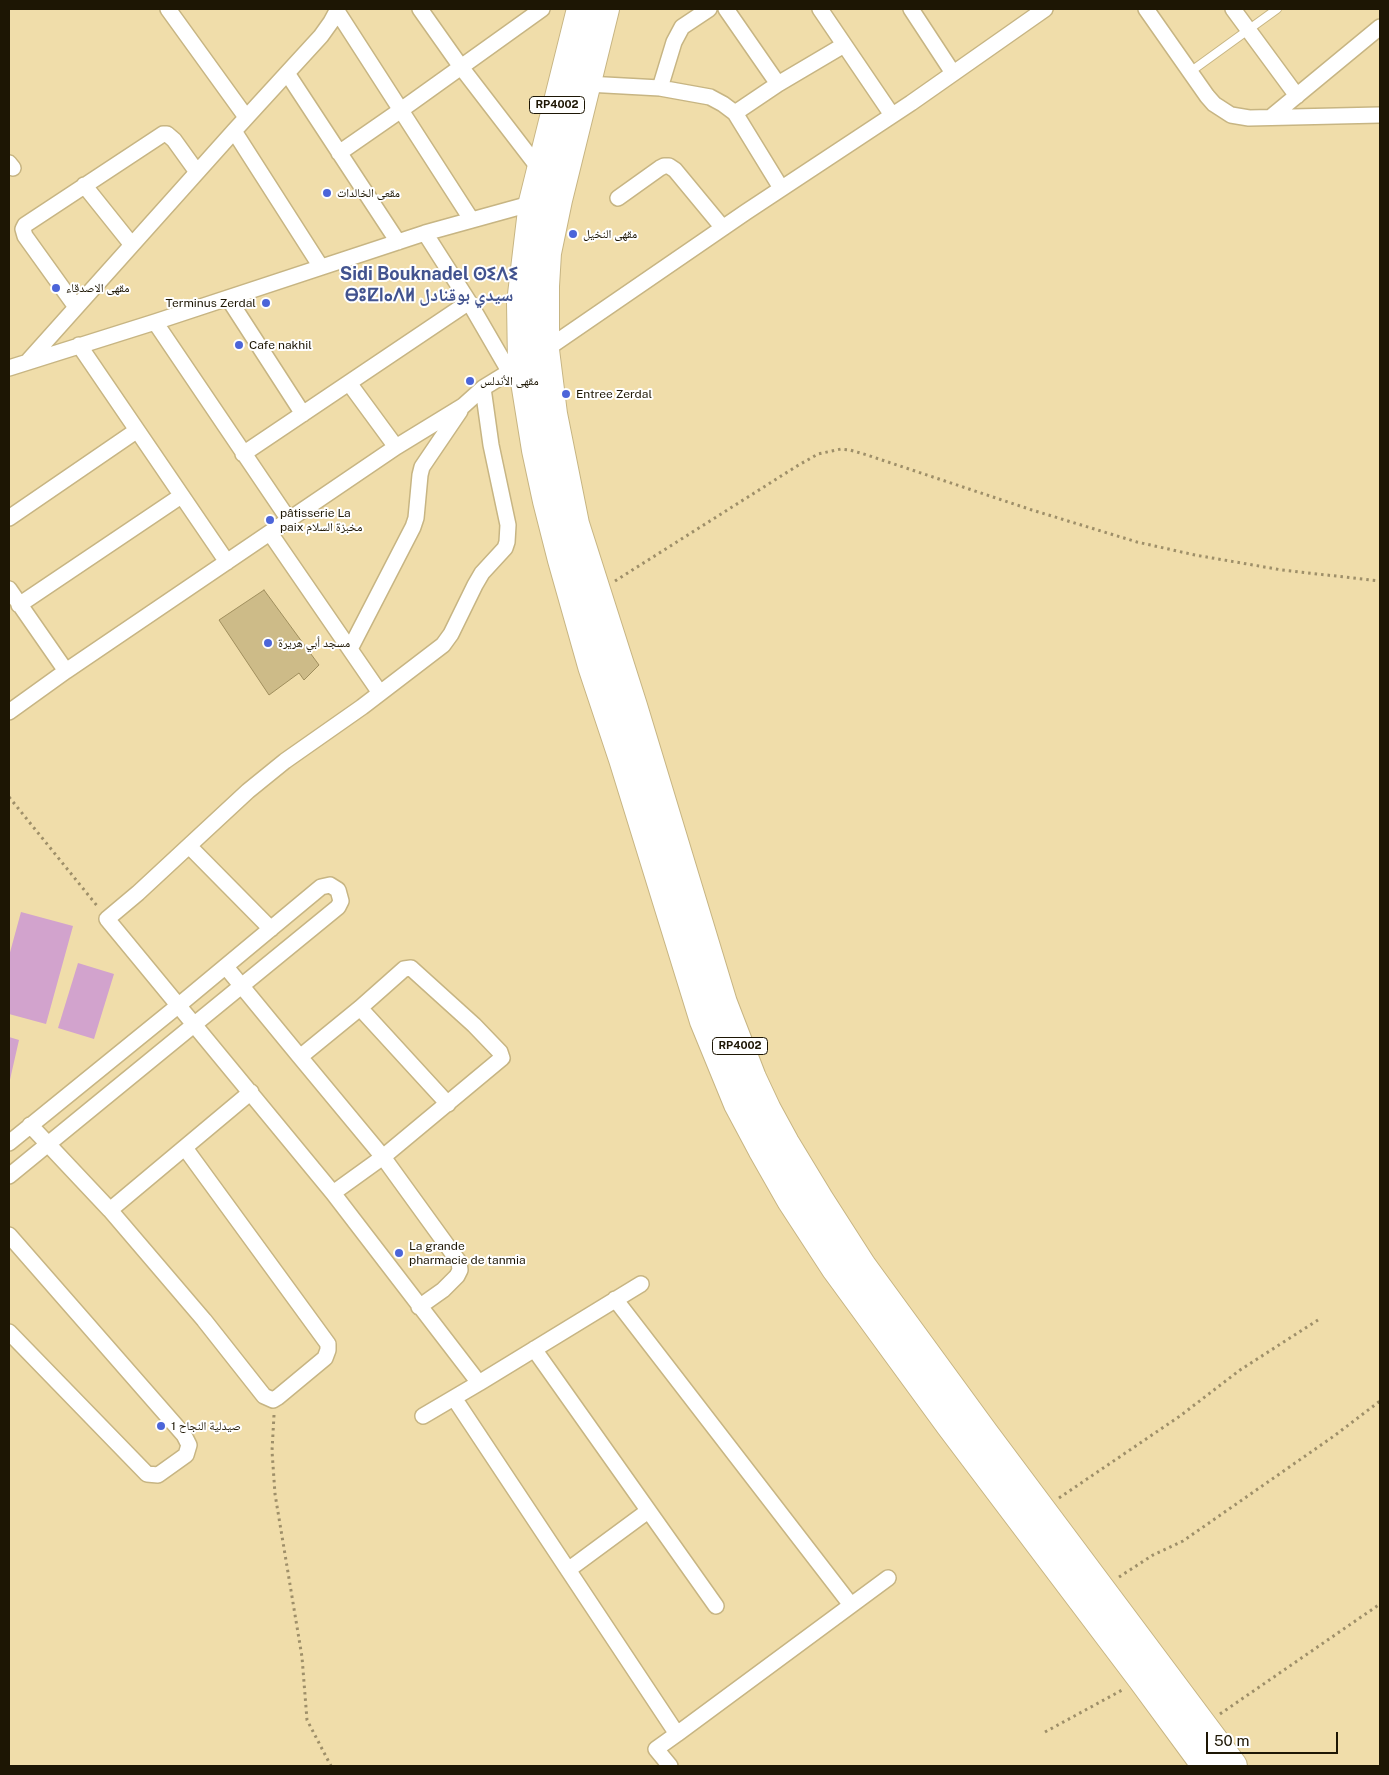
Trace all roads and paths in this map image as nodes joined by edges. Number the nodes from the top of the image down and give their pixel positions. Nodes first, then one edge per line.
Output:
1 (168, 9) edge
2 (420, 9) edge
3 (542, 9) edge
4 (580, 9) edge
5 (605, 9) edge
6 (709, 9) edge
7 (726, 9) edge
8 (820, 9) edge
9 (911, 9) edge
10 (1045, 9) edge
11 (1146, 9) edge
12 (1233, 9) edge
13 (1277, 9) edge
14 (337, 10) edge
15 (1380, 27) edge
16 (1247, 30) junction
17 (844, 45) junction
18 (462, 66) junction
19 (1190, 72) junction
20 (953, 73) junction
21 (286, 74) junction
22 (587, 84) junction
23 (778, 84) junction
24 (660, 88) junction
25 (1297, 96) junction
26 (401, 110) junction
27 (735, 113) junction
28 (892, 115) junction
29 (1380, 115) edge
30 (246, 117) junction
31 (1271, 117) junction
32 (234, 131) junction
33 (338, 152) junction
34 (541, 171) junction
35 (197, 172) junction
36 (84, 185) junction
37 (781, 188) junction
38 (618, 198) dead end
39 (546, 201) junction
40 (471, 219) junction
41 (723, 228) junction
42 (425, 233) junction
43 (398, 242) junction
44 (132, 245) junction
45 (321, 267) junction
46 (228, 298) junction
47 (469, 302) junction
48 (76, 307) junction
49 (155, 322) junction
50 (78, 345) junction
51 (525, 361) junction
52 (28, 362) junction
53 (9, 368) edge
54 (349, 383) junction
55 (483, 388) junction
56 (464, 406) junction
57 (303, 414) junction
58 (136, 431) junction
59 (396, 448) junction
60 (244, 454) junction
61 (180, 496) junction
62 (9, 518) edge
63 (289, 520) junction
64 (270, 533) junction
65 (227, 562) junction
66 (1380, 581) edge
67 (9, 589) edge
68 (596, 593) junction
69 (20, 605) junction
70 (350, 649) junction
71 (66, 671) junction
72 (380, 693) junction
73 (9, 712) edge
74 (9, 797) edge
75 (188, 846) junction
76 (107, 919) junction
77 (271, 929) junction
78 (226, 967) junction
79 (242, 985) junction
80 (179, 1005) junction
81 (360, 1008) junction
82 (195, 1025) junction
83 (300, 1057) junction
84 (251, 1092) junction
85 (448, 1104) junction
86 (30, 1126) junction
87 (9, 1143) edge
88 (47, 1145) junction
89 (185, 1148) junction
90 (383, 1157) junction
91 (9, 1176) edge
92 (333, 1194) junction
93 (110, 1210) junction
94 (9, 1235) edge
95 (640, 1284) dead end
96 (615, 1299) junction
97 (419, 1307) junction
98 (1318, 1320) dead end
99 (9, 1332) edge
100 (534, 1349) junction
101 (479, 1382) junction
102 (278, 1397) junction
103 (454, 1398) junction
104 (1380, 1401) edge
105 (423, 1416) dead end
106 (1042, 1510) junction
107 (648, 1511) junction
108 (568, 1570) junction
109 (888, 1578) dead end
110 (1101, 1588) junction
111 (1380, 1604) edge
112 (716, 1606) dead end
113 (851, 1606) junction
114 (1142, 1679) junction
115 (1203, 1725) junction
116 (1046, 1732) dead end
117 (677, 1734) junction
118 (331, 1766) edge
119 (670, 1766) edge
120 (1206, 1766) edge
121 (1233, 1766) edge

1 - 30 street
2 - 18 street
3 - 18 street
4 - 34 highway, RP4002
5 - 22 highway, RP4002
6 - 24 street
7 - 23 street
8 - 17 street
9 - 20 street
10 - 20 street
11 - 19 street
12 - 16 street
13 - 16 lane
14 - 21 street
14 - 26 street
15 - 25 street
16 - 19 lane
16 - 25 street
17 - 23 street
17 - 28 street
18 - 26 street
18 - 34 street
19 - 31 street
20 - 28 street
21 - 30 street
21 - 33 street
22 - 24 street
22 - 39 highway, RP4002
23 - 27 street
24 - 27 street
25 - 31 street
26 - 33 street
26 - 40 street
27 - 37 street
28 - 37 street
29 - 31 street
30 - 32 street
32 - 35 street
32 - 45 street
33 - 43 street
34 - 39 highway, RP4002
35 - 36 street
35 - 44 street
36 - 44 street
36 - 48 street
37 - 41 street
38 - 41 street
39 - 40 street
39 - 51 highway, RP4002
40 - 42 street
41 - 51 street
42 - 43 street
42 - 47 street
43 - 45 street
44 - 48 street
45 - 46 street
46 - 49 street
46 - 57 street
47 - 51 street
47 - 54 street
48 - 52 street
49 - 50 street
49 - 60 street
50 - 52 street
50 - 58 street
51 - 55 street
51 - 68 highway, RP4002
51 - 114 highway, RP4002
52 - 53 street
54 - 57 street
54 - 59 street
55 - 56 street
55 - 72 street
56 - 59 street
56 - 70 street
57 - 60 street
58 - 61 street
58 - 62 street
59 - 63 street
60 - 63 street
61 - 65 street
61 - 69 street
63 - 64 street
64 - 65 street
64 - 70 street
65 - 71 street
66 - 68 path
67 - 69 street
68 - 106 highway, RP4002
69 - 71 street
70 - 72 street
71 - 73 street
72 - 75 street
74 - 76 path
75 - 76 street
75 - 77 street
76 - 80 street
77 - 78 street
77 - 79 street
78 - 79 street
78 - 80 street
79 - 82 street
79 - 83 street
80 - 82 street
80 - 86 street
81 - 83 street
81 - 85 street
81 - 85 street
82 - 84 street
82 - 88 street
83 - 90 street
84 - 89 street
84 - 92 street
85 - 90 street
86 - 87 street
86 - 88 street
88 - 91 street
88 - 93 street
89 - 93 street
89 - 102 street
90 - 92 street
90 - 97 street
92 - 97 street
93 - 102 street
94 - 99 street
95 - 96 street
96 - 100 street
96 - 113 street
97 - 101 street
98 - 106 path
100 - 101 street
100 - 107 street
101 - 103 street
102 - 118 path
103 - 105 street
103 - 108 street
104 - 110 path
106 - 110 highway, RP4002
107 - 108 street
107 - 112 street
108 - 117 street
109 - 113 street
110 - 115 highway, RP4002
111 - 115 path
113 - 117 street
114 - 116 path
114 - 120 highway, RP4002
115 - 121 highway, RP4002
117 - 119 street

